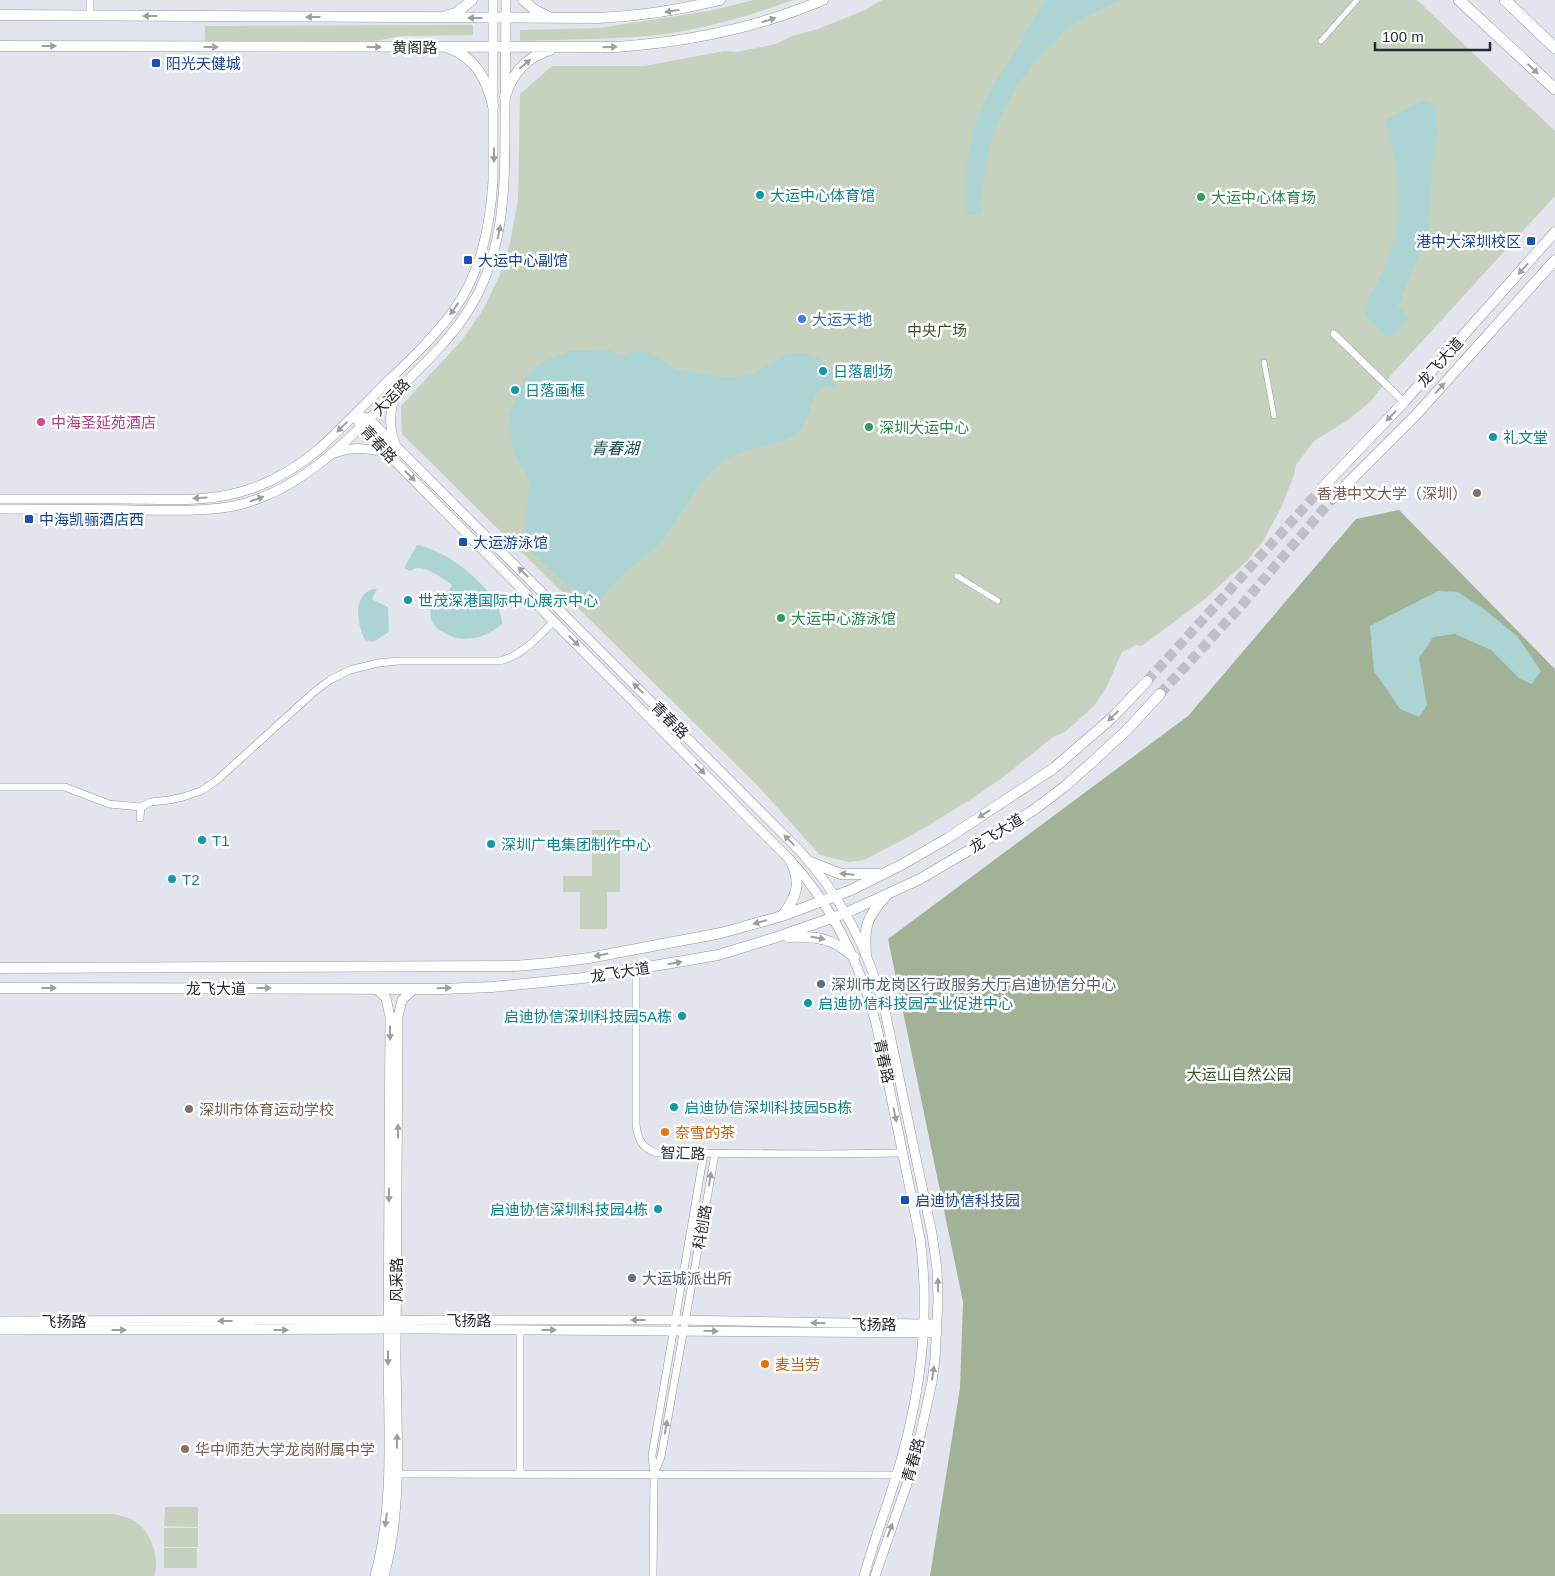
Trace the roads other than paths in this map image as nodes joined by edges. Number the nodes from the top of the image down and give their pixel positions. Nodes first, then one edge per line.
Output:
1 (90, 0) edge
2 (472, 0) edge
3 (493, 0) edge
4 (506, 0) edge
5 (523, 0) edge
6 (720, 0) edge
7 (823, 0) edge
8 (1357, 0) edge
9 (1459, 0) edge
10 (1505, 0) edge
11 (0, 15) edge
12 (90, 16) junction
13 (442, 17) junction
14 (493, 18) junction
15 (506, 18) junction
16 (555, 18) junction
17 (1321, 41) dead end
18 (0, 46) edge
19 (446, 47) junction
20 (493, 47) junction
21 (506, 47) junction
22 (561, 47) junction
23 (1555, 48) edge
24 (1555, 89) edge
25 (505, 98) junction
26 (493, 106) junction
27 (1555, 232) edge
28 (1555, 260) edge
29 (1334, 334) dead end
30 (1264, 362) dead end
31 (400, 388) junction
32 (1404, 402) junction
33 (355, 414) junction
34 (1274, 416) dead end
35 (369, 418) junction
36 (361, 427) junction
37 (397, 446) junction
38 (333, 454) junction
39 (388, 455) junction
40 (1322, 488) tunnel mouth
41 (1333, 498) tunnel mouth
42 (0, 499) edge
43 (0, 509) edge
44 (957, 576) dead end
45 (998, 601) dead end
46 (554, 622) junction
47 (1147, 681) tunnel mouth
48 (1160, 694) tunnel mouth
49 (0, 787) edge
50 (141, 807) junction
51 (140, 818) dead end
52 (790, 860) junction
53 (810, 862) junction
54 (885, 873) junction
55 (887, 895) junction
56 (836, 896) junction
57 (822, 900) junction
58 (846, 913) junction
59 (782, 916) junction
60 (833, 918) junction
61 (777, 937) junction
62 (866, 955) junction
63 (854, 957) junction
64 (0, 968) edge
65 (636, 969) junction
66 (0, 988) edge
67 (376, 988) junction
68 (414, 989) junction
69 (902, 1152) junction
70 (704, 1153) junction
71 (715, 1154) junction
72 (675, 1320) junction
73 (685, 1320) junction
74 (0, 1321) edge
75 (392, 1324) junction
76 (923, 1328) junction
77 (937, 1328) junction
78 (0, 1330) edge
79 (520, 1330) junction
80 (678, 1331) junction
81 (520, 1473) junction
82 (397, 1474) junction
83 (654, 1474) junction
84 (897, 1475) junction
85 (375, 1576) edge
86 (384, 1576) edge
87 (653, 1576) edge
88 (864, 1576) edge
89 (875, 1576) edge

1 - 12 street
2 - 13 main road
3 - 14 street, 大运路
4 - 15 street, 大运路
5 - 16 main road
6 -> 16 main road, 黄阁路
22 -> 7 main road, 黄阁路
8 - 17 street
9 -> 24 main road
10 - 23 main road
11 - 12 main road, 黄阁路
13 -> 12 main road, 黄阁路
14 -> 13 main road, 黄阁路
14 - 15 main road, 黄阁路
14 - 20 street, 大运路
15 - 16 main road, 黄阁路
15 - 21 street, 大运路
18 -> 19 main road, 黄阁路
19 - 20 main road, 黄阁路
19 - 26 main road
20 - 21 main road, 黄阁路
20 - 26 street, 大运路
21 - 22 main road, 黄阁路
21 - 25 street, 大运路
25 -> 22 main road
31 -> 25 street, 大运路
26 -> 33 street, 大运路
27 -> 32 main road, 龙飞大道
41 -> 28 main road, 龙飞大道
29 - 32 street
30 - 34 street
31 - 35 street, 大运路
31 - 37 street
32 -> 40 main road, 龙飞大道
33 - 35 street, 青春路
33 - 36 street, 青春路
33 -> 42 street, 大运路
35 - 36 street, 大运路
35 - 37 street, 青春路
36 - 38 street, 大运路
36 - 39 street, 青春路
53 -> 37 street, 青春路
38 - 39 street
43 -> 38 street, 大运路
39 -> 46 street, 青春路
44 - 45 street
46 - 50 street
46 -> 52 street, 青春路
47 -> 54 main road, 龙飞大道
48 - 55 main road, 龙飞大道
49 - 50 street
50 - 51 street
52 - 57 street, 青春路
52 - 59 main road
54 -> 53 main road
53 - 56 street, 青春路
54 - 56 main road, 龙飞大道
55 - 58 main road, 龙飞大道
55 - 62 main road
56 - 57 main road, 龙飞大道
56 - 58 street, 青春路
57 - 59 main road, 龙飞大道
57 - 60 street, 青春路
58 - 60 main road, 龙飞大道
58 - 62 street, 青春路
59 -> 64 main road, 龙飞大道
60 - 61 main road, 龙飞大道
60 - 63 street, 青春路
61 -> 63 main road
65 -> 61 main road, 龙飞大道
77 -> 62 street, 青春路
63 -> 69 street, 青春路
68 -> 65 main road, 龙飞大道
65 - 70 street, 智汇路
66 -> 67 main road, 龙飞大道
67 - 68 main road, 龙飞大道
67 -> 75 street, 风采路
75 -> 68 street, 风采路
69 - 71 street, 智汇路
69 - 76 street, 青春路
70 - 71 street, 智汇路
70 - 72 street
73 -> 71 street, 科创路
72 - 73 street, 飞扬路
72 -> 75 street, 飞扬路
72 - 80 street
76 -> 73 street, 飞扬路
73 - 80 street, 科创路
75 -> 74 street, 飞扬路
78 -> 75 street, 飞扬路
75 - 79 street, 飞扬路
82 -> 75 street, 风采路
75 -> 85 street, 风采路
76 - 77 street, 飞扬路
80 -> 76 street, 飞扬路
76 - 84 street, 青春路
89 -> 77 street, 青春路
79 -> 80 street, 飞扬路
79 - 81 street
80 - 83 street
81 - 82 street
81 - 83 street
82 - 86 street, 风采路
83 - 84 street
83 - 87 street
84 - 88 street, 青春路

